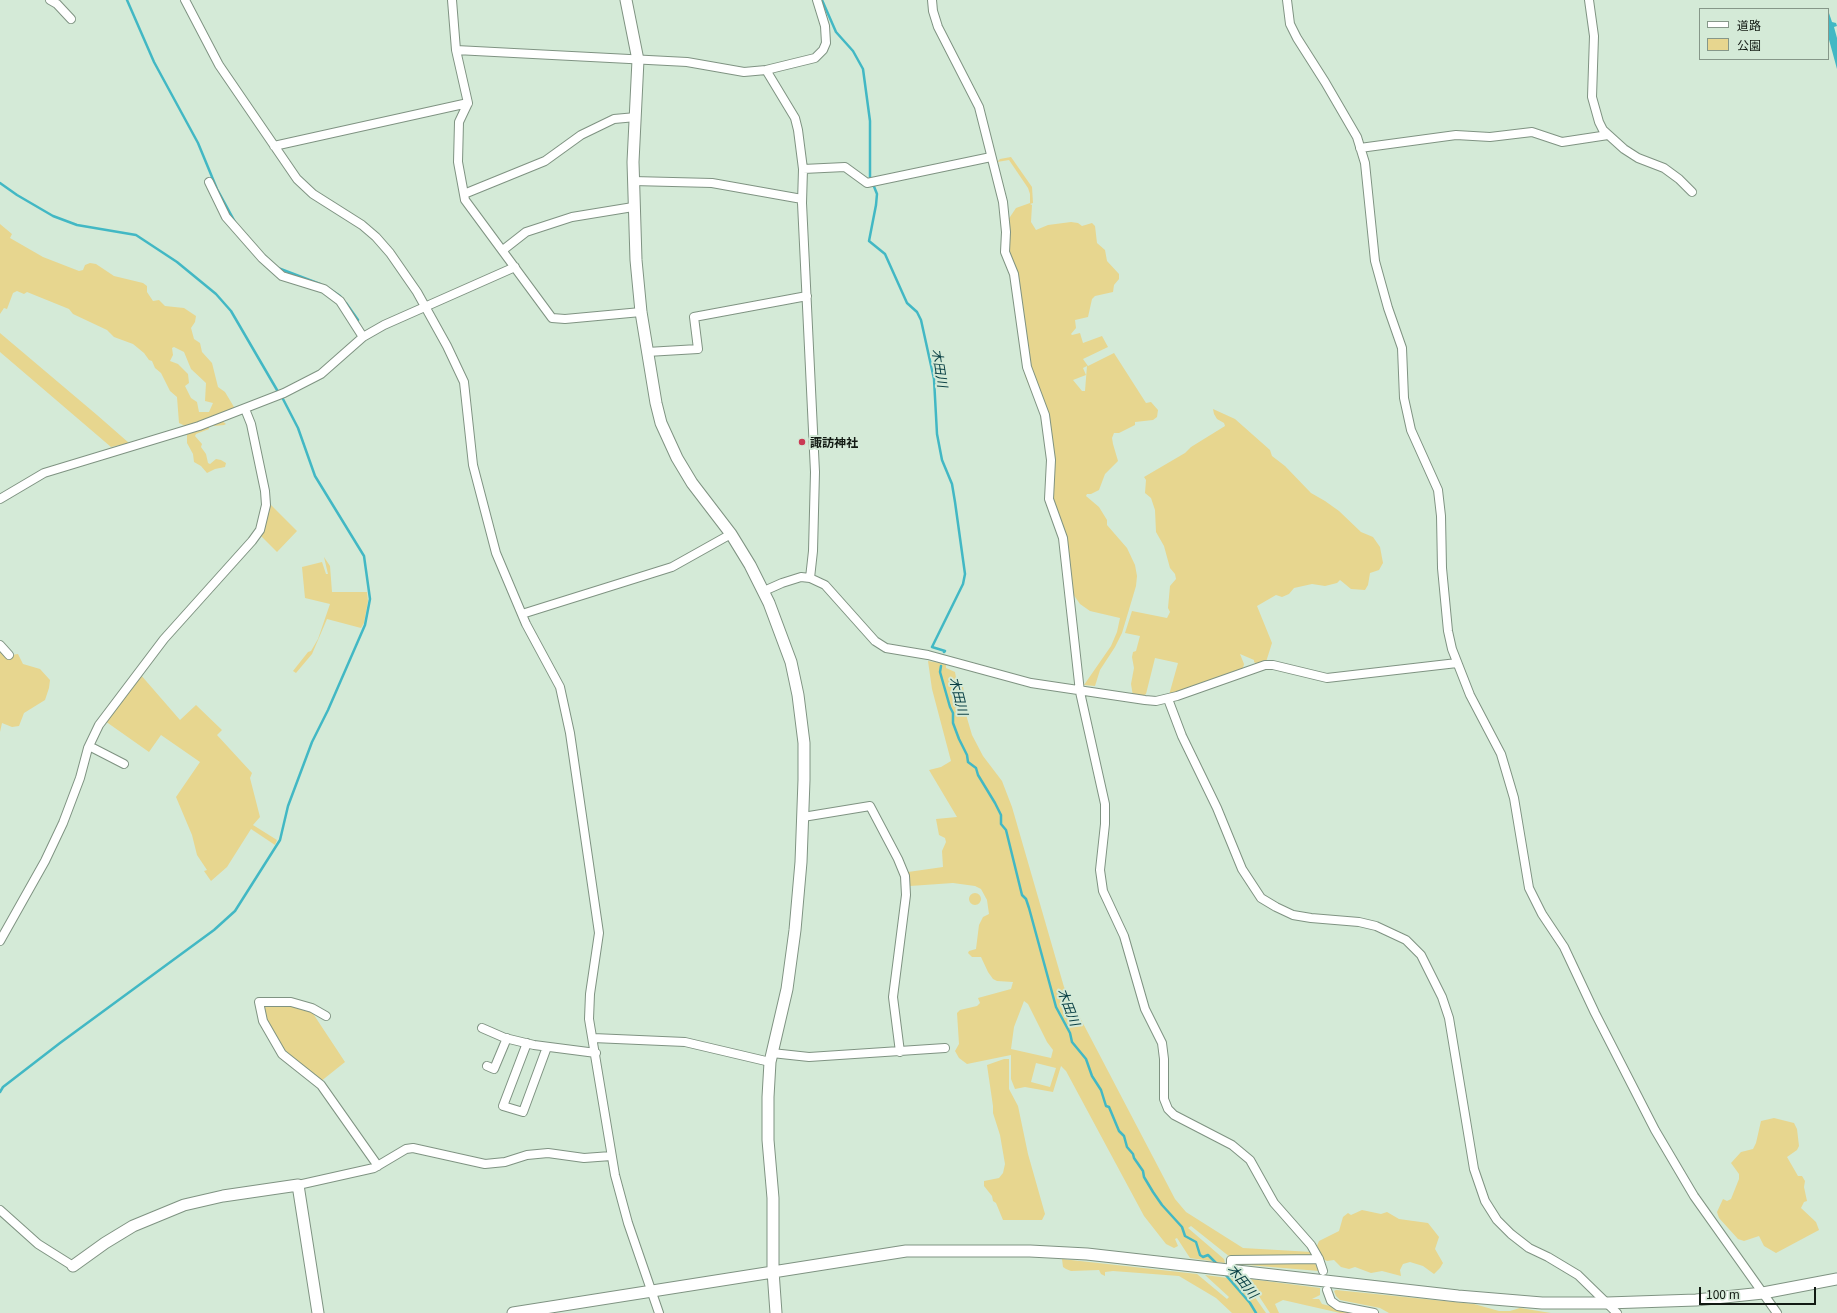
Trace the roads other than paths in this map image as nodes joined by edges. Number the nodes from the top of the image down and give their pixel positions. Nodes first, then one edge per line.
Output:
1 (50, 0) edge
2 (185, 0) edge
3 (452, 0) edge
4 (626, 0) edge
5 (817, 0) edge
6 (932, 0) edge
7 (1287, 0) edge
8 (1589, 0) edge
9 (70, 19) dead end
10 (456, 50) junction
11 (638, 60) junction
12 (766, 70) junction
13 (468, 103) junction
14 (636, 118) junction
15 (1608, 135) junction
16 (274, 146) junction
17 (1360, 148) junction
18 (991, 157) junction
19 (802, 169) junction
20 (633, 181) junction
21 (209, 182) dead end
22 (1692, 192) dead end
23 (464, 194) junction
24 (802, 199) junction
25 (634, 207) junction
26 (503, 250) junction
27 (516, 267) junction
28 (806, 296) junction
29 (424, 306) junction
30 (641, 312) junction
31 (364, 337) junction
32 (647, 352) junction
33 (245, 409) junction
34 (0, 499) edge
35 (731, 534) junction
36 (810, 578) junction
37 (764, 591) junction
38 (522, 614) junction
39 (0, 645) edge
40 (8, 655) dead end
41 (1457, 664) junction
42 (1080, 692) junction
43 (1168, 699) junction
44 (89, 746) junction
45 (124, 764) dead end
46 (803, 817) junction
47 (0, 941) edge
48 (326, 1016) dead end
49 (482, 1028) dead end
50 (507, 1038) junction
51 (593, 1038) junction
52 (527, 1043) junction
53 (547, 1047) junction
54 (945, 1048) dead end
55 (900, 1052) junction
56 (596, 1053) junction
57 (771, 1057) junction
58 (486, 1066) dead end
59 (611, 1156) junction
60 (378, 1166) junction
61 (298, 1185) junction
62 (0, 1210) edge
63 (1319, 1259) junction
64 (73, 1266) joint
65 (773, 1270) junction
66 (1231, 1270) junction
67 (1323, 1271) dead end
68 (1837, 1279) edge
69 (652, 1290) junction
70 (1327, 1290) dead end
71 (1763, 1292) junction
72 (1607, 1303) junction
73 (318, 1313) edge
74 (513, 1313) edge
75 (659, 1313) edge
76 (776, 1313) edge
77 (1374, 1313) edge
78 (1617, 1313) edge
79 (1777, 1313) edge

1 - 9 street
2 - 16 street
3 - 10 street
4 - 11 street
5 - 12 street
6 - 18 street
7 - 17 street
8 - 15 street
10 - 11 street
10 - 13 street
11 - 12 street
11 - 14 street
12 - 19 street
13 - 16 street
13 - 23 street
14 - 20 street
14 - 23 street
15 - 17 street
15 - 22 street
16 - 29 street
17 - 41 street
18 - 19 street
18 - 42 street
19 - 24 street
20 - 24 street
20 - 25 street
21 - 31 street
23 - 26 street
24 - 28 street
25 - 26 street
25 - 30 street
26 - 27 street
27 - 29 street
27 - 30 street
28 - 32 street
28 - 36 street
29 - 31 street
29 - 38 street
30 - 32 street
31 - 33 street
32 - 35 street
33 - 34 street
33 - 44 street
35 - 37 street
35 - 38 street
36 - 37 street
36 - 42 street
37 - 46 street
38 - 51 street
39 - 40 street
41 - 43 street
41 - 71 street
42 - 43 street
42 - 63 street
43 - 72 street
44 - 45 street
44 - 47 street
46 - 55 street
46 - 57 street
48 - 60 street
49 - 50 street
50 - 52 street
50 - 58 street
51 - 56 street
51 - 57 street
52 - 53 street
52 - 53 street
53 - 56 street
54 - 55 street
55 - 57 street
56 - 59 street
57 - 65 street
59 - 60 street
59 - 69 street
60 - 61 street
61 - 64 street
61 - 73 street
62 - 64 street
63 - 66 street
63 - 67 street
65 - 66 street
65 - 69 street
65 - 76 street
66 - 72 street
68 - 71 street
69 - 74 street
69 - 75 street
70 - 77 street
71 - 72 street
71 - 79 street
72 - 78 street

